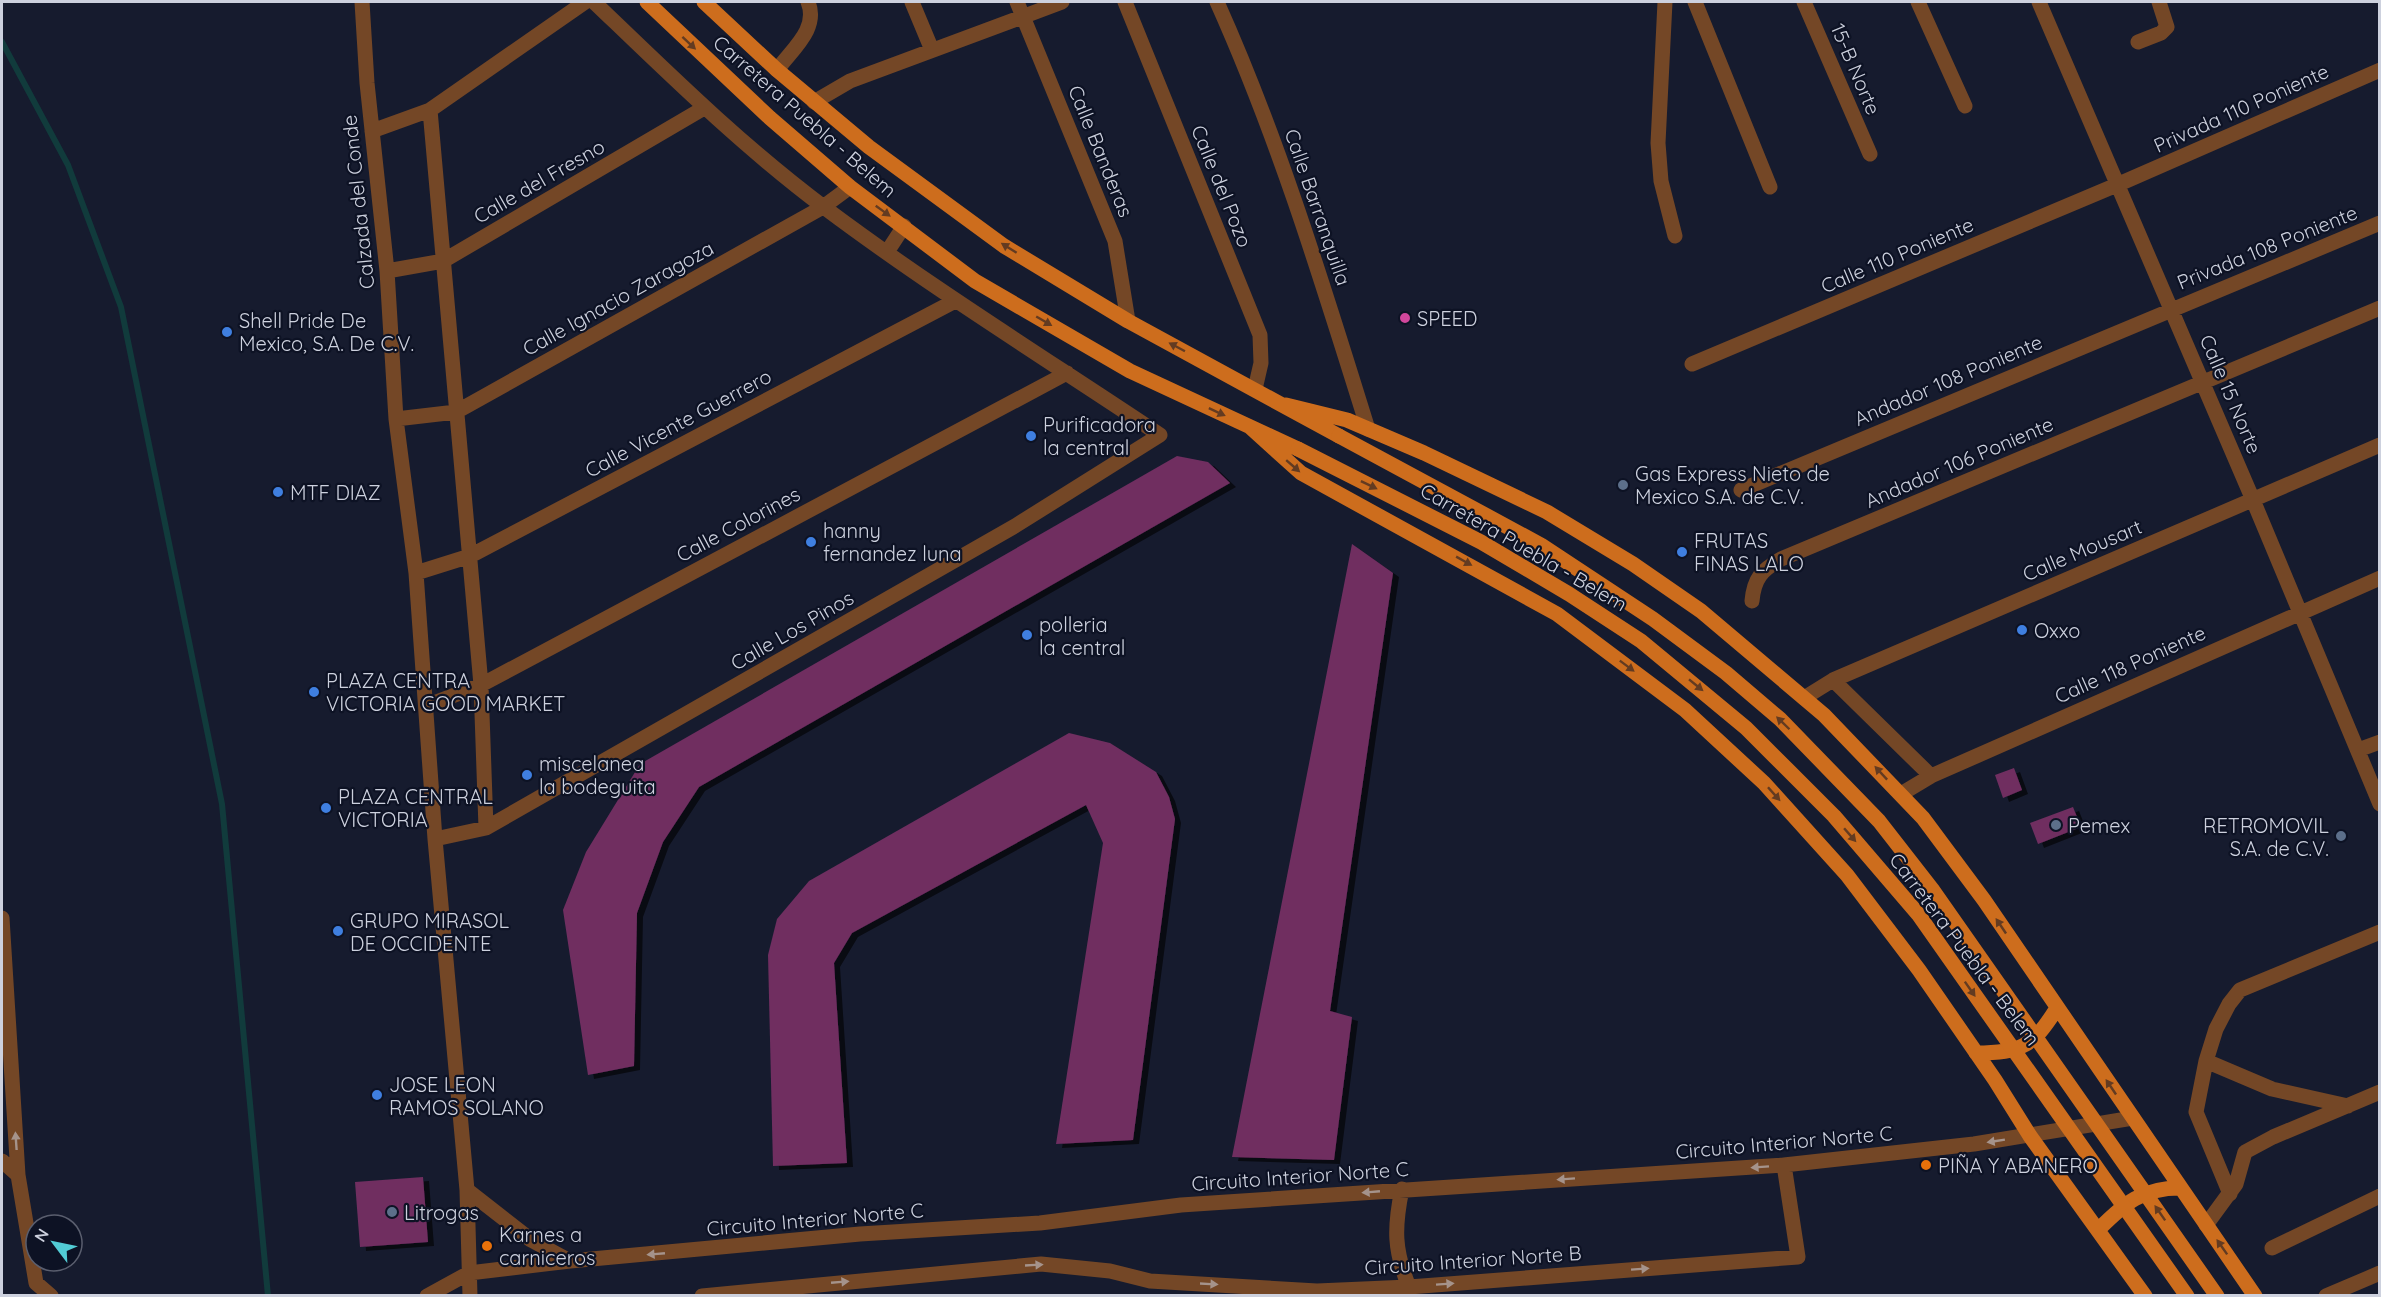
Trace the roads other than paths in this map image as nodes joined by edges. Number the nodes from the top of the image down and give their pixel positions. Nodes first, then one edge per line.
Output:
1 (362, 2) edge
2 (585, 2) edge
3 (594, 2) edge
4 (647, 2) edge
5 (704, 2) edge
6 (808, 2) edge
7 (912, 2) edge
8 (1062, 2) edge
9 (1125, 2) edge
10 (1217, 2) edge
11 (1665, 2) edge
12 (1695, 2) edge
13 (1804, 2) edge
14 (1918, 2) edge
15 (2039, 2) edge
16 (2159, 2) edge
17 (1020, 8) edge
18 (2138, 42) dead end
19 (932, 50) junction
20 (777, 70) junction
21 (2379, 70) edge
22 (814, 102) junction
23 (1965, 106) dead end
24 (704, 108) junction
25 (430, 110) junction
26 (372, 131) junction
27 (1870, 154) dead end
28 (2119, 184) junction
29 (1770, 187) dead end
30 (850, 188) junction
31 (823, 207) junction
32 (2379, 224) edge
33 (904, 226) junction
34 (1675, 236) dead end
35 (887, 252) junction
36 (444, 261) junction
37 (387, 271) junction
38 (955, 301) junction
39 (2379, 308) edge
40 (2171, 309) junction
41 (1128, 321) junction
42 (1692, 364) dead end
43 (1067, 373) junction
44 (2203, 382) junction
45 (1255, 389) junction
46 (1286, 405) junction
47 (456, 412) junction
48 (396, 419) junction
49 (1250, 427) junction
50 (1368, 429) junction
51 (2379, 445) edge
52 (1741, 489) dead end
53 (2253, 500) junction
54 (470, 556) junction
55 (416, 573) junction
56 (2379, 578) edge
57 (1752, 601) dead end
58 (2298, 612) junction
59 (1833, 680) junction
60 (481, 685) junction
61 (1804, 698) junction
62 (426, 706) junction
63 (2379, 741) edge
64 (2358, 750) junction
65 (1931, 776) junction
66 (1901, 794) junction
67 (2379, 804) edge
68 (486, 828) junction
69 (435, 839) junction
70 (2, 918) edge
71 (2379, 932) edge
72 (2057, 1008) junction
73 (1976, 1053) junction
74 (2206, 1061) junction
75 (2379, 1092) edge
76 (2348, 1106) junction
77 (2133, 1118) junction
78 (2030, 1136) junction
79 (2, 1161) edge
80 (1784, 1166) junction
81 (18, 1174) junction
82 (2180, 1188) junction
83 (1402, 1189) junction
84 (467, 1190) junction
85 (2230, 1194) junction
86 (2379, 1196) edge
87 (2206, 1225) junction
88 (2099, 1229) junction
89 (2272, 1248) dead end
90 (570, 1262) junction
91 (469, 1273) junction
92 (2379, 1273) edge
93 (1409, 1287) junction
94 (37, 1289) edge
95 (51, 1296) edge
96 (427, 1296) edge
97 (470, 1296) edge
98 (702, 1296) edge
99 (2145, 1296) edge
100 (2187, 1296) edge
101 (2217, 1296) edge
102 (2255, 1296) edge
103 (2326, 1296) edge

1 - 26 street, Calzada del Conde
2 - 25 street
3 - 24 street
4 -> 30 main road, Carretera Puebla - Belem
5 - 20 main road, Carretera Puebla - Belem
6 - 20 street
7 - 19 street
8 - 17 street
9 - 45 street, Calle del Pozo
10 - 50 street, Calle Barranquilla
11 - 34 street
12 - 29 street
13 - 27 street, 15-B Norte
14 - 23 street
15 - 28 street, Calle 15 Norte
16 - 18 street
17 - 19 street
17 - 41 street, Calle Banderas
19 - 22 street
20 - 22 main road, Carretera Puebla - Belem
21 - 28 street, Privada 110 Poniente
41 -> 22 main road, Carretera Puebla - Belem
24 - 31 street
24 - 36 street, Calle del Fresno
25 - 26 street
25 - 36 street
26 - 37 street, Calzada del Conde
28 - 40 street, Calle 15 Norte
28 - 42 street, Calle 110 Poniente
30 - 31 street, Calle Ignacio Zaragoza
30 -> 33 main road, Carretera Puebla - Belem
31 - 35 street
31 - 47 street, Calle Ignacio Zaragoza
32 - 40 street, Privada 108 Poniente
33 - 35 street
33 -> 49 main road, Carretera Puebla - Belem
35 - 38 street
36 - 37 street, Calle del Fresno
36 - 47 street
37 - 48 street, Calzada del Conde
38 - 43 street
38 - 54 street, Calle Vicente Guerrero
39 - 44 street, Andador 106 Poniente
40 - 44 street, Calle 15 Norte
40 - 52 street, Andador 108 Poniente
45 -> 41 main road, Carretera Puebla - Belem
43 - 60 street, Calle Colorines
43 - 68 street, Calle Los Pinos
44 - 53 street, Calle 15 Norte
44 - 57 street, Andador 106 Poniente
45 - 46 main road, Carretera Puebla - Belem
46 - 50 main road
101 -> 46 main road, Carretera Puebla - Belem, bridge
47 - 48 street, Calle Ignacio Zaragoza
47 - 54 street
48 - 55 street, Calzada del Conde
49 -> 73 main road
49 -> 100 main road, Carretera Puebla - Belem, bridge
50 - 61 main road
51 - 53 street, Calle Mousart
53 - 58 street, Calle 15 Norte
53 - 59 street, Calle Mousart
54 - 55 street, Calle Vicente Guerrero
54 - 60 street
55 - 62 street, Calzada del Conde
56 - 58 street, Calle 118 Poniente
58 - 64 street, Calle 15 Norte
58 - 65 street, Calle 118 Poniente
59 - 61 street, Calle Mousart
59 - 65 street
60 - 62 street, Calle Colorines
60 - 68 street
66 -> 61 main road
62 - 69 street, Calzada del Conde
63 - 64 street
64 - 67 street, Calle 15 Norte
65 - 66 street, Calle 118 Poniente
72 -> 66 main road
68 - 69 street, Calle Los Pinos
69 - 84 street, Calzada del Conde
81 -> 70 street
71 - 74 street
72 - 73 main road
77 -> 72 main road
73 - 78 main road
74 - 76 street
74 - 85 street
75 - 76 street
76 - 85 street
77 - 78 street, Circuito Interior Norte C
77 - 82 main road
78 -> 80 street, Circuito Interior Norte C
78 - 88 main road
79 - 81 street
80 -> 83 street, Circuito Interior Norte C
93 -> 80 street, Circuito Interior Norte B
81 - 94 street
82 - 87 main road
82 - 88 main road
83 -> 90 street, Circuito Interior Norte C
83 - 93 street
84 - 90 street
84 - 91 street, Calzada del Conde
85 - 87 street
86 - 89 street
102 -> 87 main road
88 - 99 main road
90 - 91 street, Circuito Interior Norte C
91 - 96 street
91 - 97 street, Calzada del Conde
92 - 103 street
98 -> 93 street, Circuito Interior Norte B
94 - 95 street

